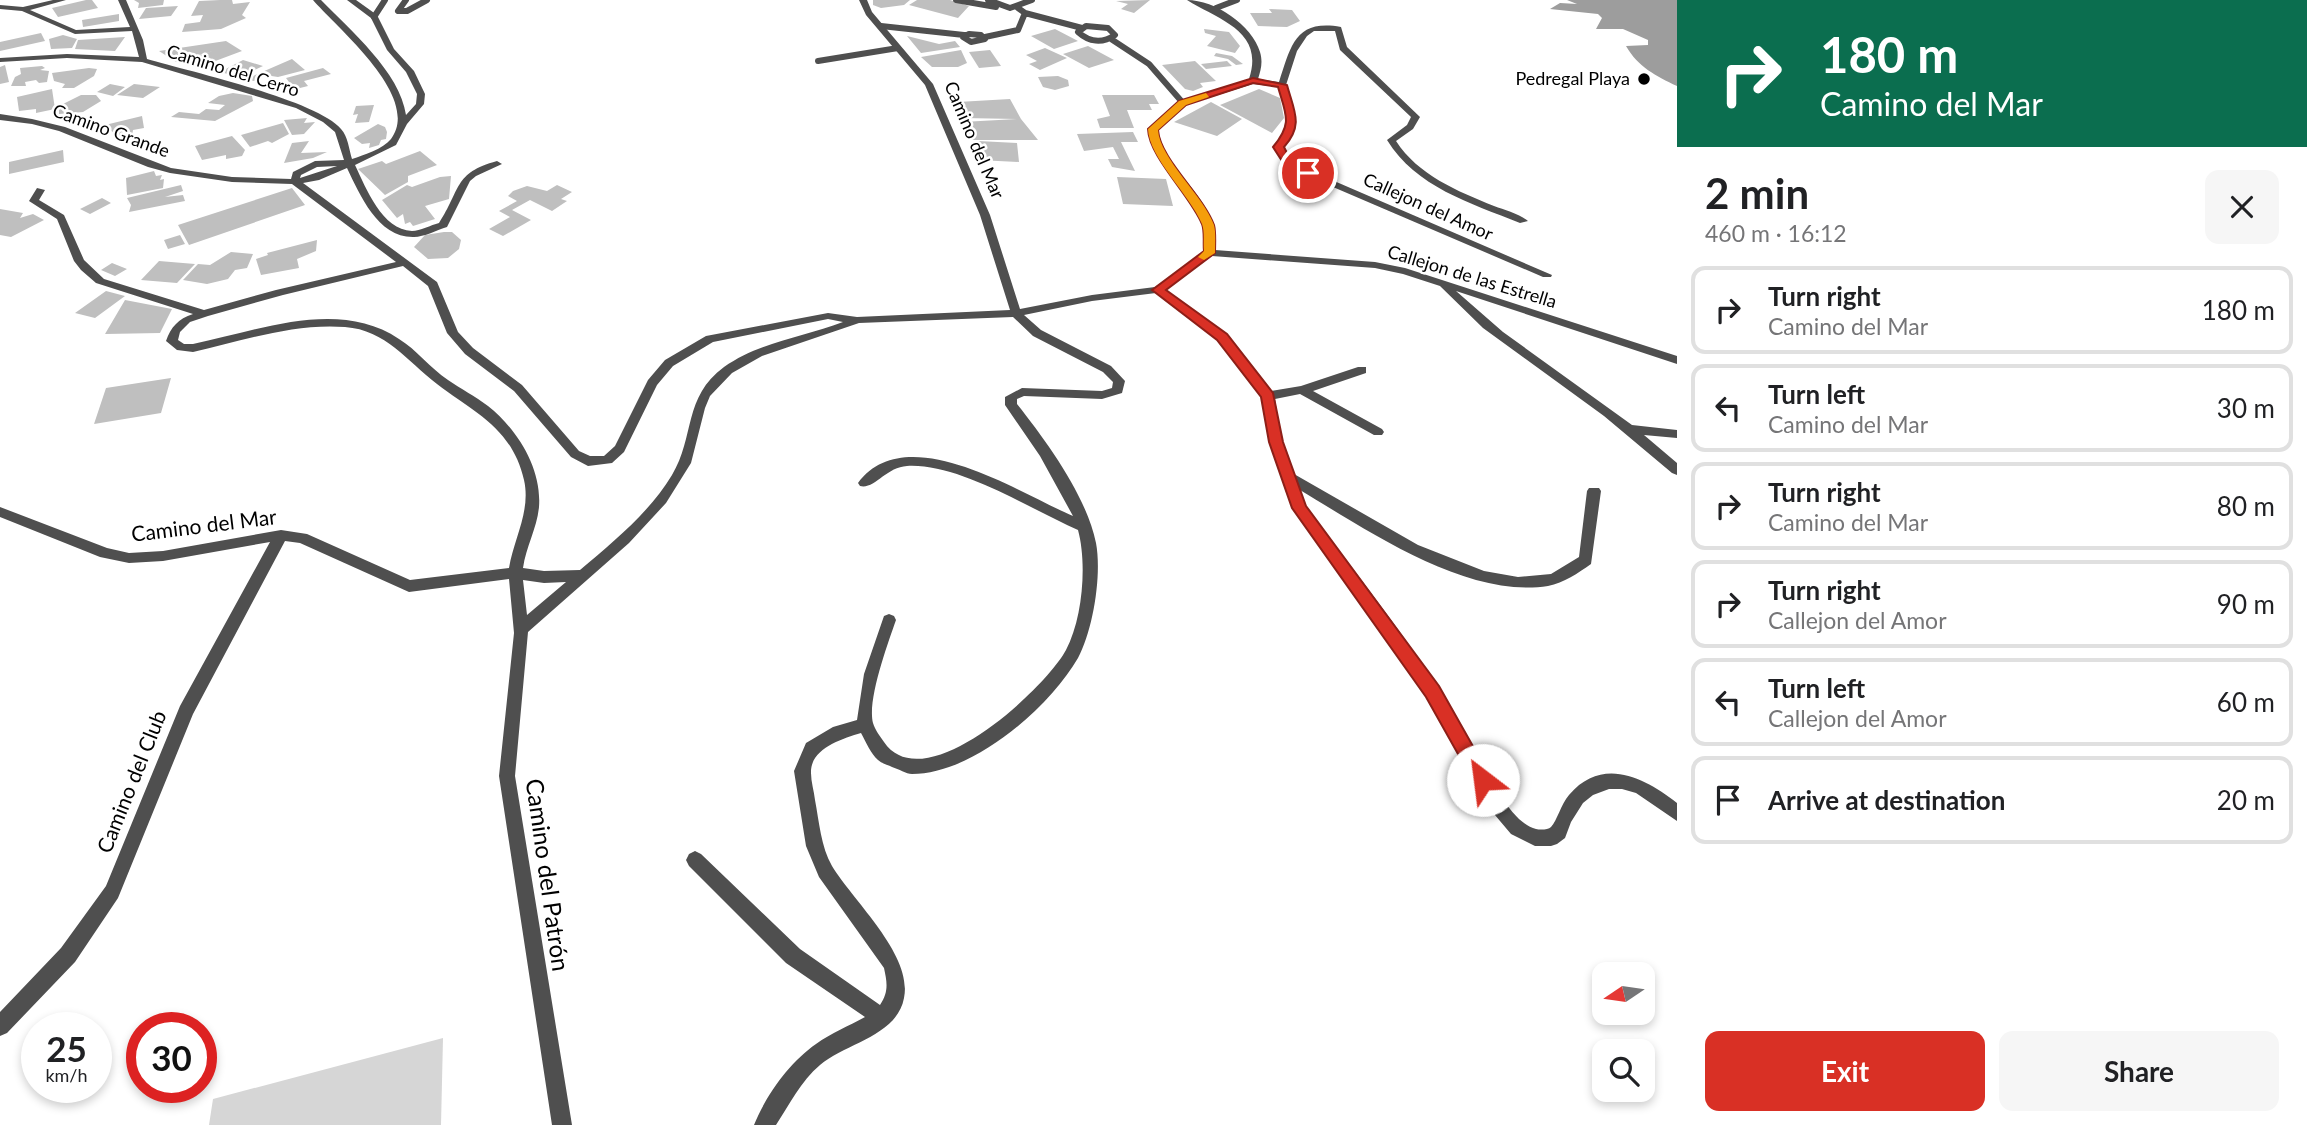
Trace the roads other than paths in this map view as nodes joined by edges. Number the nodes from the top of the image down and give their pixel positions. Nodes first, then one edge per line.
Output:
1 (62, 0) edge
2 (122, 0) edge
3 (317, 0) edge
4 (351, 0) edge
5 (385, 0) edge
6 (406, 0) edge
7 (427, 0) edge
8 (863, 0) edge
9 (956, 0) edge
10 (988, 0) edge
11 (1032, 0) edge
12 (1191, 0) edge
13 (1237, 0) edge
14 (0, 7) edge
15 (999, 7) junction
16 (1018, 8) junction
17 (1216, 8) junction
18 (23, 9) junction
19 (1025, 13) junction
20 (374, 17) junction
21 (881, 26) junction
22 (1082, 28) junction
23 (134, 29) junction
24 (1111, 39) junction
25 (898, 48) junction
26 (0, 60) edge
27 (143, 60) junction
28 (818, 61) dead end
29 (1253, 80) junction
30 (1282, 85) junction
31 (1183, 103) junction
32 (0, 117) edge
33 (404, 121) junction
34 (349, 163) junction
35 (497, 164) dead end
36 (295, 182) junction
37 (40, 190) dead end
38 (1523, 221) dead end
39 (1209, 253) junction
40 (404, 264) junction
41 (1547, 275) dead end
42 (1444, 284) junction
43 (1158, 290) junction
44 (1016, 313) junction
45 (204, 314) junction
46 (857, 320) junction
47 (1677, 360) edge
48 (1362, 370) dead end
49 (1302, 390) junction
50 (1268, 396) junction
51 (1630, 429) junction
52 (1378, 432) dead end
53 (1677, 434) edge
54 (1677, 470) edge
55 (1287, 477) junction
56 (865, 483) dead end
57 (1594, 491) dead end
58 (0, 512) edge
59 (1083, 526) junction
60 (281, 535) junction
61 (516, 573) junction
62 (580, 576) junction
63 (889, 620) dead end
64 (521, 630) junction
65 (865, 725) junction
66 (1677, 813) edge
67 (695, 860) dead end
68 (882, 1018) junction
69 (0, 1026) edge
70 (562, 1125) edge
71 (764, 1125) edge

1 - 18 street
2 - 23 street, Camino del Cerro
3 - 33 street
4 - 20 street
5 - 20 lane
6 - 7 lane
8 - 21 street, Camino del Mar
9 - 15 lane
10 - 15 lane
11 - 16 lane
12 - 17 street
13 - 17 lane
14 - 18 street
15 - 16 lane
16 - 19 lane
17 - 29 street
18 - 23 street
19 - 21 lane
19 - 22 lane
20 - 33 street
21 - 25 street, Camino del Mar
22 - 24 lane
22 - 24 lane
23 - 27 street, Camino del Cerro
24 - 31 lane
25 - 28 lane
25 - 44 street, Camino del Mar
26 - 27 street
27 - 34 street, Camino del Cerro
29 - 30 street
29 - 31 street
30 - 38 street
30 - 41 street, Callejon del Amor
31 - 39 street
32 - 36 street, Camino Grande
33 - 34 street
34 - 35 street, Camino del Cerro
34 - 36 street
36 - 40 street
37 - 45 street
39 - 42 street, Callejon de las Estrella
39 - 43 street
40 - 45 street
40 - 46 street
42 - 47 street, Callejon de las Estrella
42 - 51 street
43 - 44 street
43 - 50 street
44 - 46 street
44 - 59 street
45 - 61 street
46 - 62 street
48 - 49 street
49 - 50 street
49 - 52 street
50 - 55 street
51 - 53 street
51 - 54 street
55 - 57 street
55 - 66 street
56 - 59 street
58 - 60 street, Camino del Mar
59 - 65 street
60 - 61 street, Camino del Mar
60 - 69 street, Camino del Club
61 - 62 street, Camino del Mar
61 - 64 street, Camino del Patrón
62 - 64 street
63 - 65 street
64 - 70 street, Camino del Patrón
65 - 68 street
67 - 68 street
68 - 71 street

